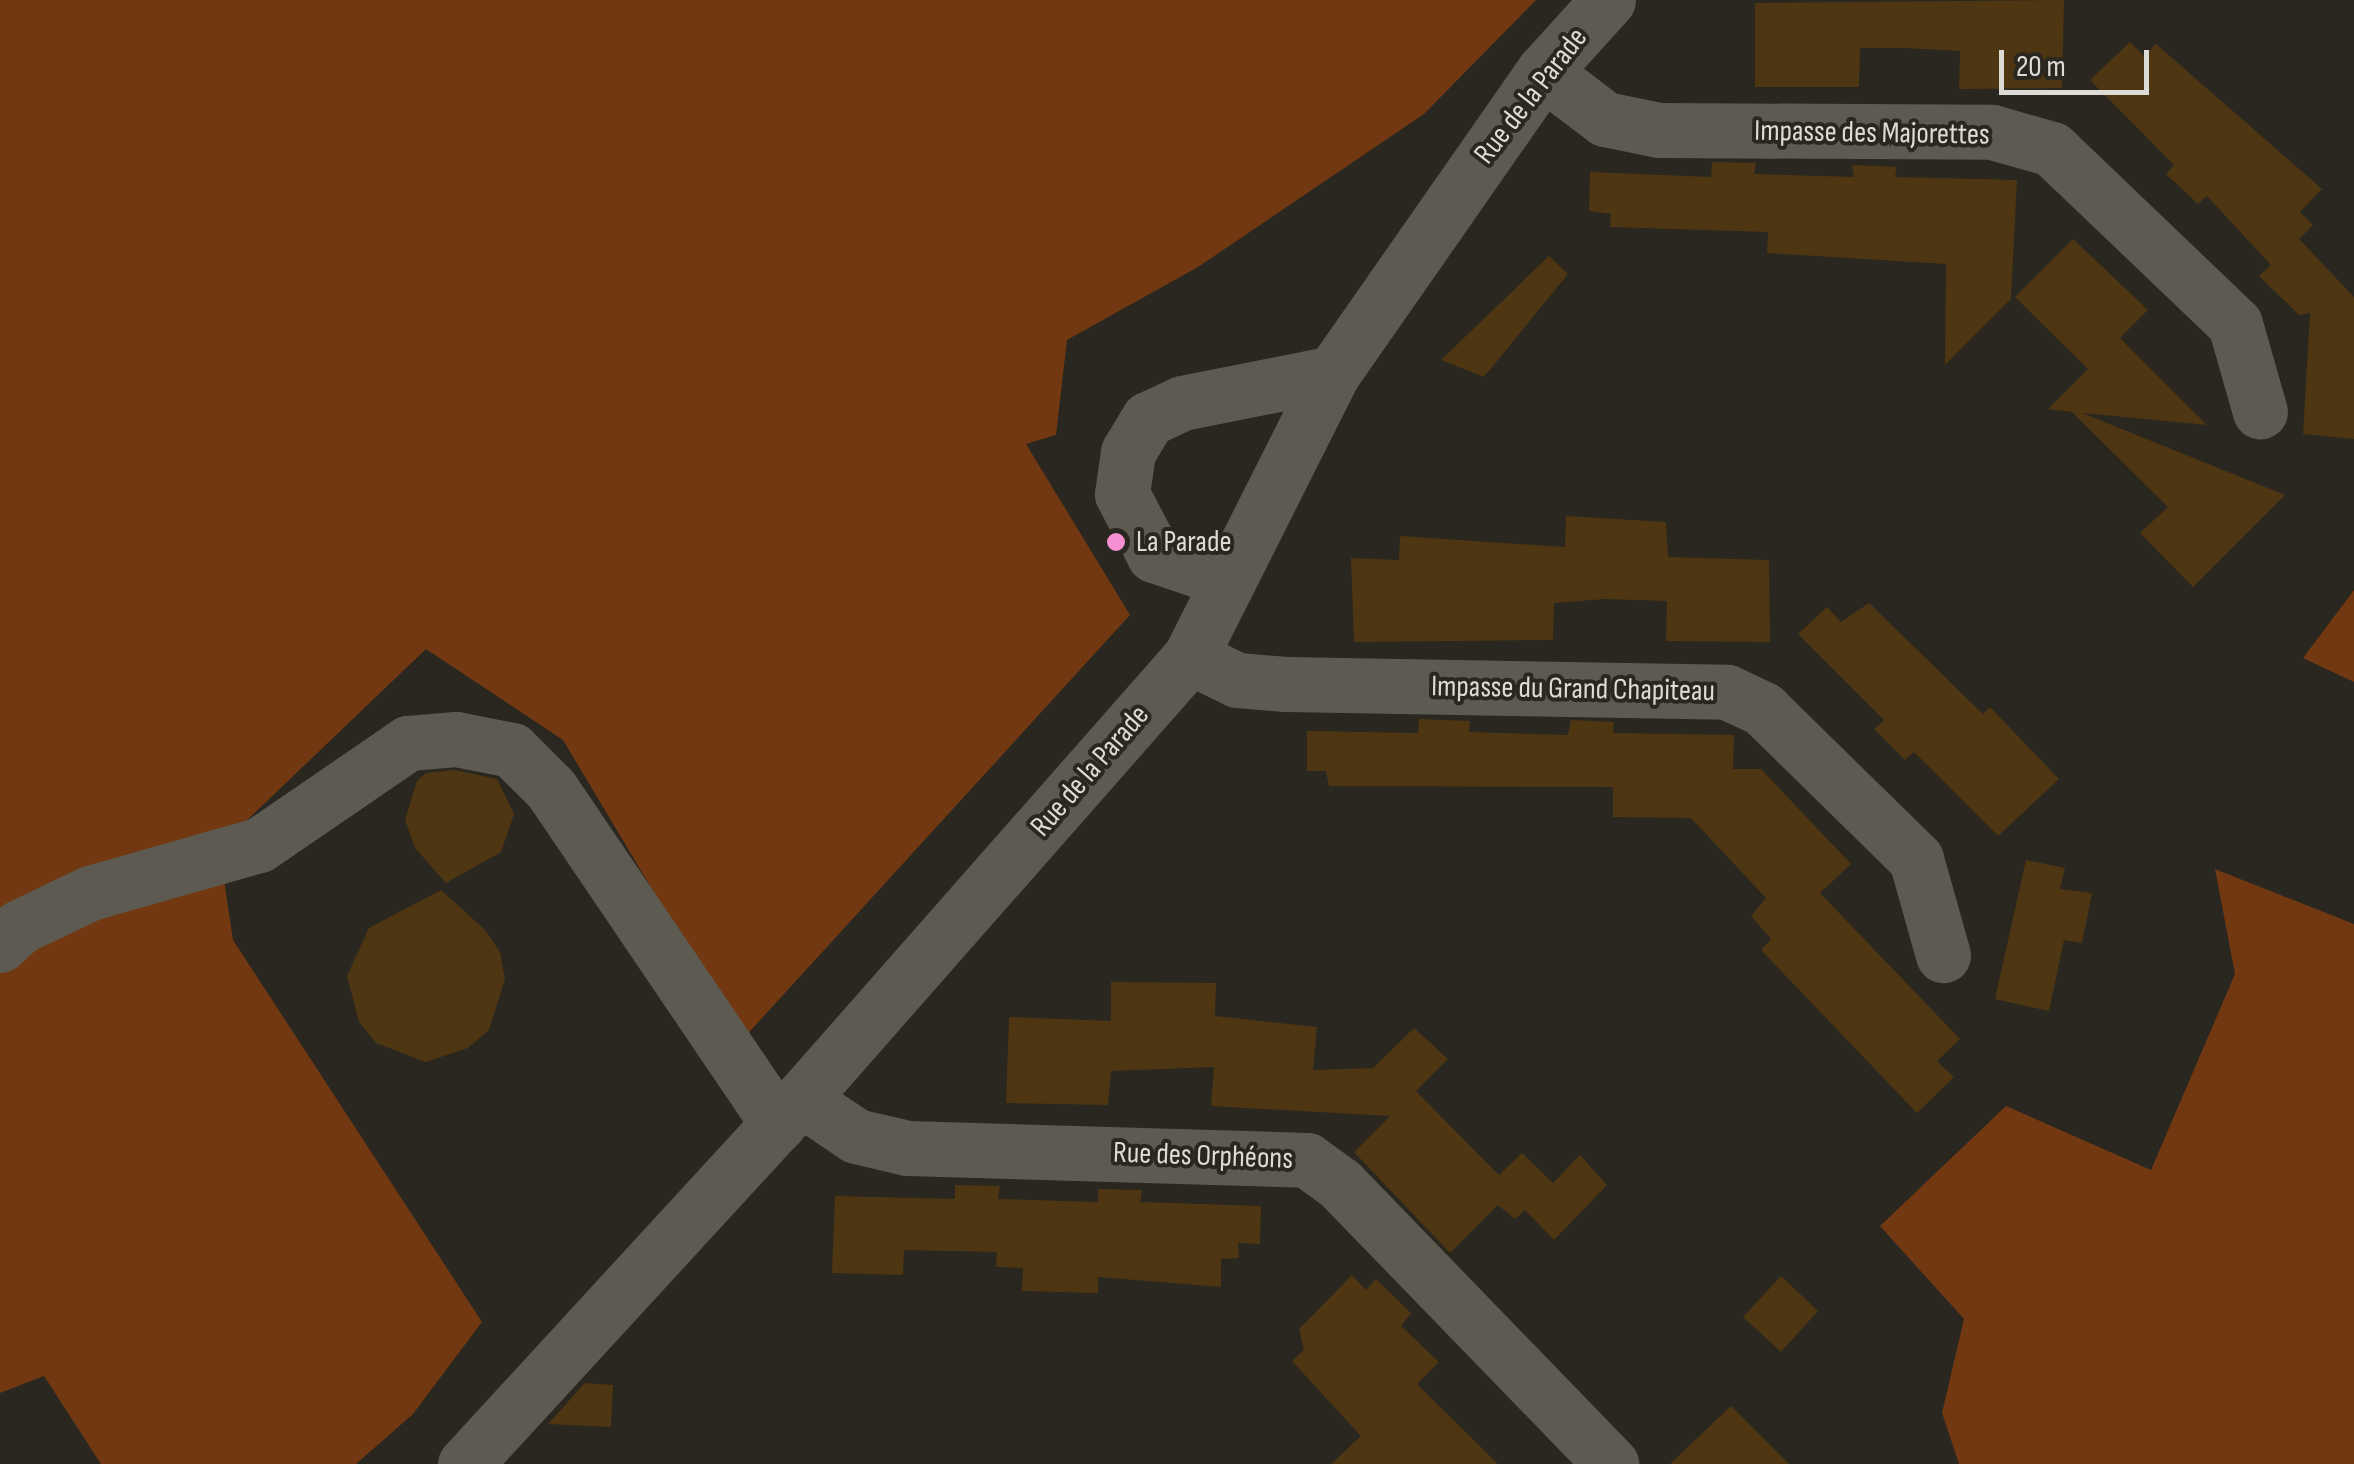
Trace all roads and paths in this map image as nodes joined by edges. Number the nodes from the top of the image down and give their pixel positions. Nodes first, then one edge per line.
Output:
1 (1608, 0) edge
2 (1544, 72) junction
3 (1333, 373) junction
4 (2260, 412) dead end
5 (1230, 568) junction
6 (1190, 657) junction
7 (0, 945) edge
8 (1944, 955) dead end
9 (789, 1112) junction
10 (465, 1464) edge
11 (1611, 1464) edge

1 - 2 street, Rue de la Parade
2 - 3 street, Rue de la Parade
2 - 4 street, Impasse des Majorettes
3 - 5 street, Rue de la Parade
3 - 5 street
5 - 6 street, Rue de la Parade
6 - 8 street, Impasse du Grand Chapiteau
6 - 9 street, Rue de la Parade
7 - 9 street
9 - 10 street, Rue de la Parade
9 - 11 street, Rue des Orphéons

